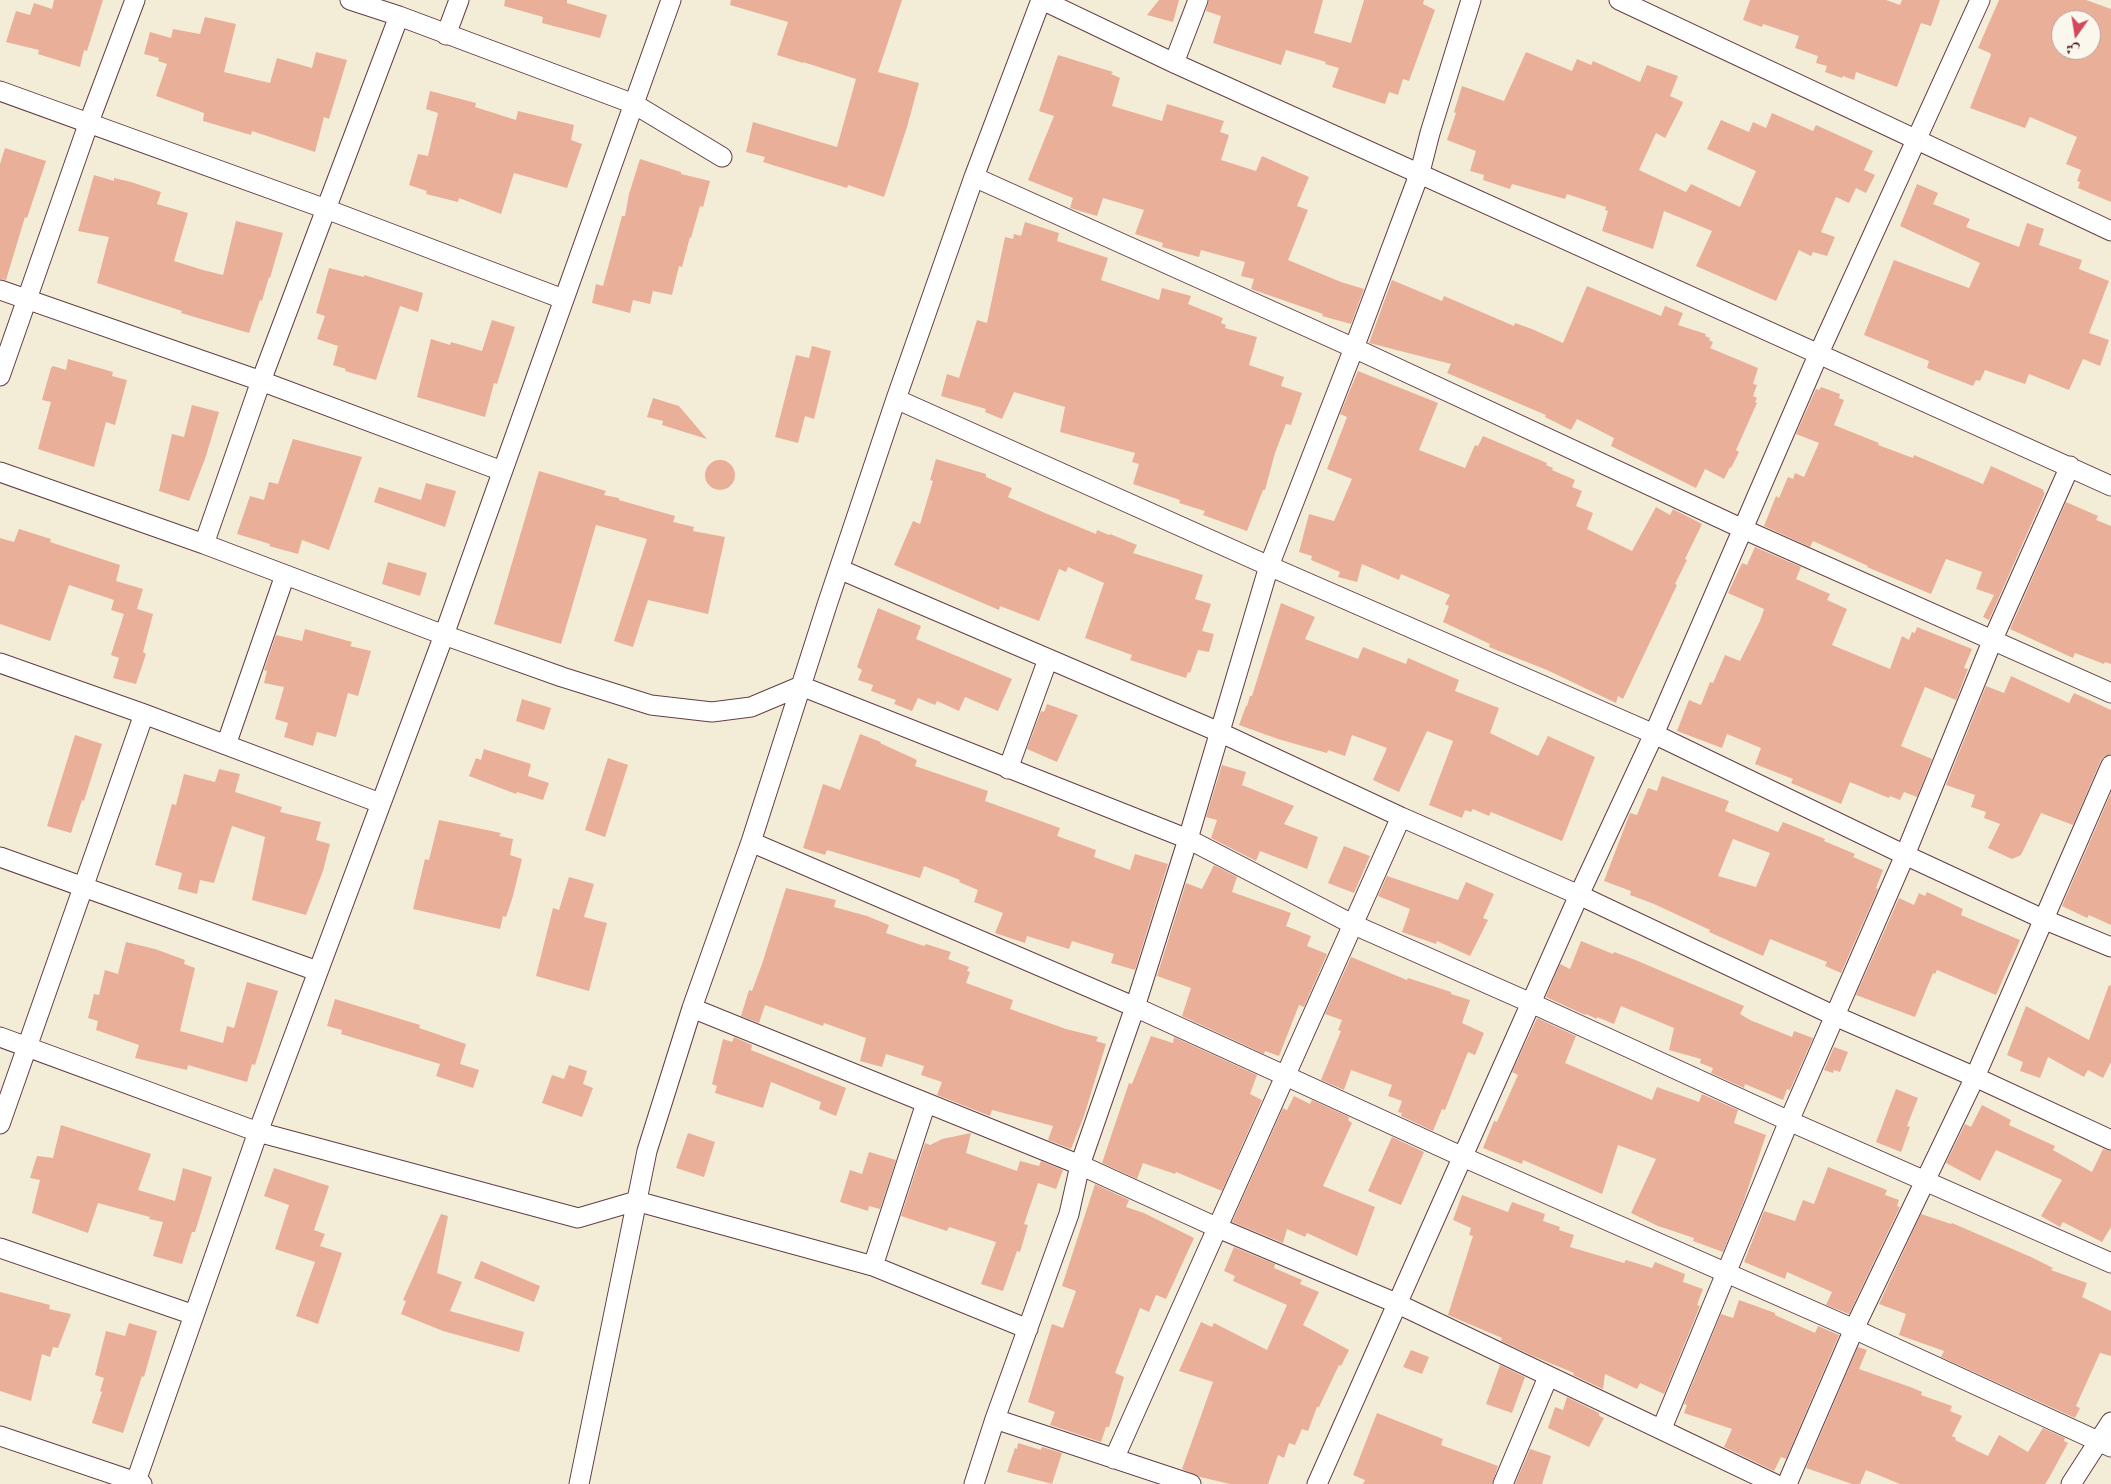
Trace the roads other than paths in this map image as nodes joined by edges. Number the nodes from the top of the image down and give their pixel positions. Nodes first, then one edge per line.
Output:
1 (135, 0) edge
2 (350, 0) edge
3 (460, 0) edge
4 (671, 0) edge
5 (1041, 0) edge
6 (1198, 0) edge
7 (1471, 0) edge
8 (1619, 0) edge
9 (1980, 0) edge
10 (399, 16) junction
11 (446, 35) junction
12 (1174, 63) junction
13 (0, 91) edge
14 (634, 104) junction
15 (89, 122) junction
16 (1916, 138) junction
17 (722, 157) dead end
18 (1420, 172) junction
19 (974, 177) junction
20 (326, 209) junction
21 (2111, 231) edge
22 (0, 290) edge
23 (27, 299) junction
24 (563, 299) junction
25 (1354, 348) junction
26 (1819, 353) junction
27 (0, 376) edge
28 (261, 381) junction
29 (896, 399) junction
30 (2070, 466) junction
31 (502, 471) junction
32 (0, 472) edge
33 (2111, 486) edge
34 (1743, 529) junction
35 (204, 544) junction
36 (1269, 566) junction
37 (838, 568) junction
38 (285, 574) junction
39 (444, 635) junction
40 (1993, 639) junction
41 (1048, 658) junction
42 (0, 663) edge
43 (801, 686) junction
44 (2111, 693) edge
45 (144, 714) junction
46 (1219, 732) junction
47 (1654, 734) junction
48 (226, 745) junction
49 (2111, 765) edge
50 (1008, 769) junction
51 (380, 803) junction
52 (1401, 817) junction
53 (1188, 839) junction
54 (751, 842) junction
55 (1905, 855) junction
56 (0, 857) edge
57 (82, 886) junction
58 (1579, 896) junction
59 (2044, 919) junction
60 (1352, 924) junction
61 (2111, 947) edge
62 (317, 971) junction
63 (1531, 1003) junction
64 (1135, 1007) junction
65 (692, 1008) junction
66 (1835, 1016) junction
67 (0, 1037) edge
68 (27, 1046) junction
69 (1286, 1075) junction
70 (1975, 1077) junction
71 (926, 1103) junction
72 (1789, 1121) junction
73 (0, 1124) edge
74 (258, 1132) junction
75 (2111, 1140) edge
76 (1464, 1156) junction
77 (1080, 1165) junction
78 (1926, 1182) junction
79 (636, 1201) junction
80 (1218, 1228) junction
81 (0, 1248) edge
82 (2111, 1263) edge
83 (873, 1266) junction
84 (1727, 1273) junction
85 (1396, 1303) junction
86 (194, 1315) junction
87 (1028, 1329) junction
88 (1854, 1329) junction
89 (1548, 1377) junction
90 (995, 1419) junction
91 (2111, 1422) edge
92 (1662, 1428) junction
93 (0, 1436) edge
94 (2105, 1444) edge
95 (1114, 1459) junction
96 (138, 1483) edge
97 (579, 1484) edge
98 (974, 1484) edge
99 (1191, 1484) edge
100 (1317, 1484) edge
101 (1503, 1484) edge
102 (1775, 1484) edge
103 (1787, 1484) edge
104 (2071, 1484) edge

1 - 15 street
2 - 10 street
3 - 11 street
4 - 14 street
5 - 12 street
5 - 19 street
6 - 12 street
7 - 18 street
8 - 16 street
9 - 16 street
10 - 11 street
10 - 20 street
11 - 14 street
12 - 18 street
13 - 15 street
14 - 17 street
14 - 24 street
15 - 20 street
15 - 23 street
16 - 21 street
16 - 26 street
18 - 25 street
18 - 26 street
19 - 25 street
19 - 29 street
20 - 24 street
20 - 28 street
22 - 23 street
23 - 27 street
23 - 28 street
24 - 31 street
25 - 34 street
25 - 36 street
26 - 30 street
26 - 34 street
28 - 31 street
28 - 35 street
29 - 36 street
29 - 37 street
30 - 33 street
30 - 40 street
31 - 39 street
32 - 35 street
34 - 40 street
34 - 47 street
35 - 38 street
36 - 46 street
36 - 47 street
37 - 41 street
37 - 43 street
38 - 39 street
38 - 48 street
39 - 43 street
39 - 51 street
40 - 44 street
40 - 55 street
41 - 46 street
41 - 50 street
42 - 45 street
43 - 50 street
43 - 54 street
45 - 48 street
45 - 57 street
46 - 52 street
46 - 53 street
47 - 55 street
47 - 58 street
48 - 51 street
49 - 59 street
50 - 53 street
51 - 62 street
52 - 58 street
52 - 60 street
53 - 60 street
53 - 64 street
54 - 64 street
54 - 65 street
55 - 59 street
55 - 66 street
56 - 57 street
57 - 62 street
57 - 68 street
58 - 63 street
58 - 66 street
59 - 61 street
59 - 70 street
60 - 63 street
60 - 69 street
62 - 74 street
63 - 72 street
63 - 76 street
64 - 69 street
64 - 77 street
65 - 71 street
65 - 79 street
66 - 70 street
66 - 72 street
67 - 68 street
68 - 73 street
68 - 74 street
69 - 76 street
69 - 80 street
70 - 75 street
70 - 78 street
71 - 77 street
71 - 83 street
72 - 78 street
72 - 84 street
74 - 79 street
74 - 86 street
76 - 84 street
76 - 85 street
77 - 80 street
77 - 87 street
78 - 82 street
78 - 88 street
79 - 83 street
79 - 97 street
80 - 85 street
80 - 95 street
81 - 86 street
83 - 87 street
84 - 88 street
84 - 92 street
85 - 89 street
85 - 100 street
86 - 96 street
87 - 90 street
88 - 94 street
88 - 103 street
89 - 92 street
89 - 101 street
90 - 95 street
90 - 98 street
91 - 94 street
92 - 102 street
93 - 96 street
94 - 104 street
95 - 99 street

